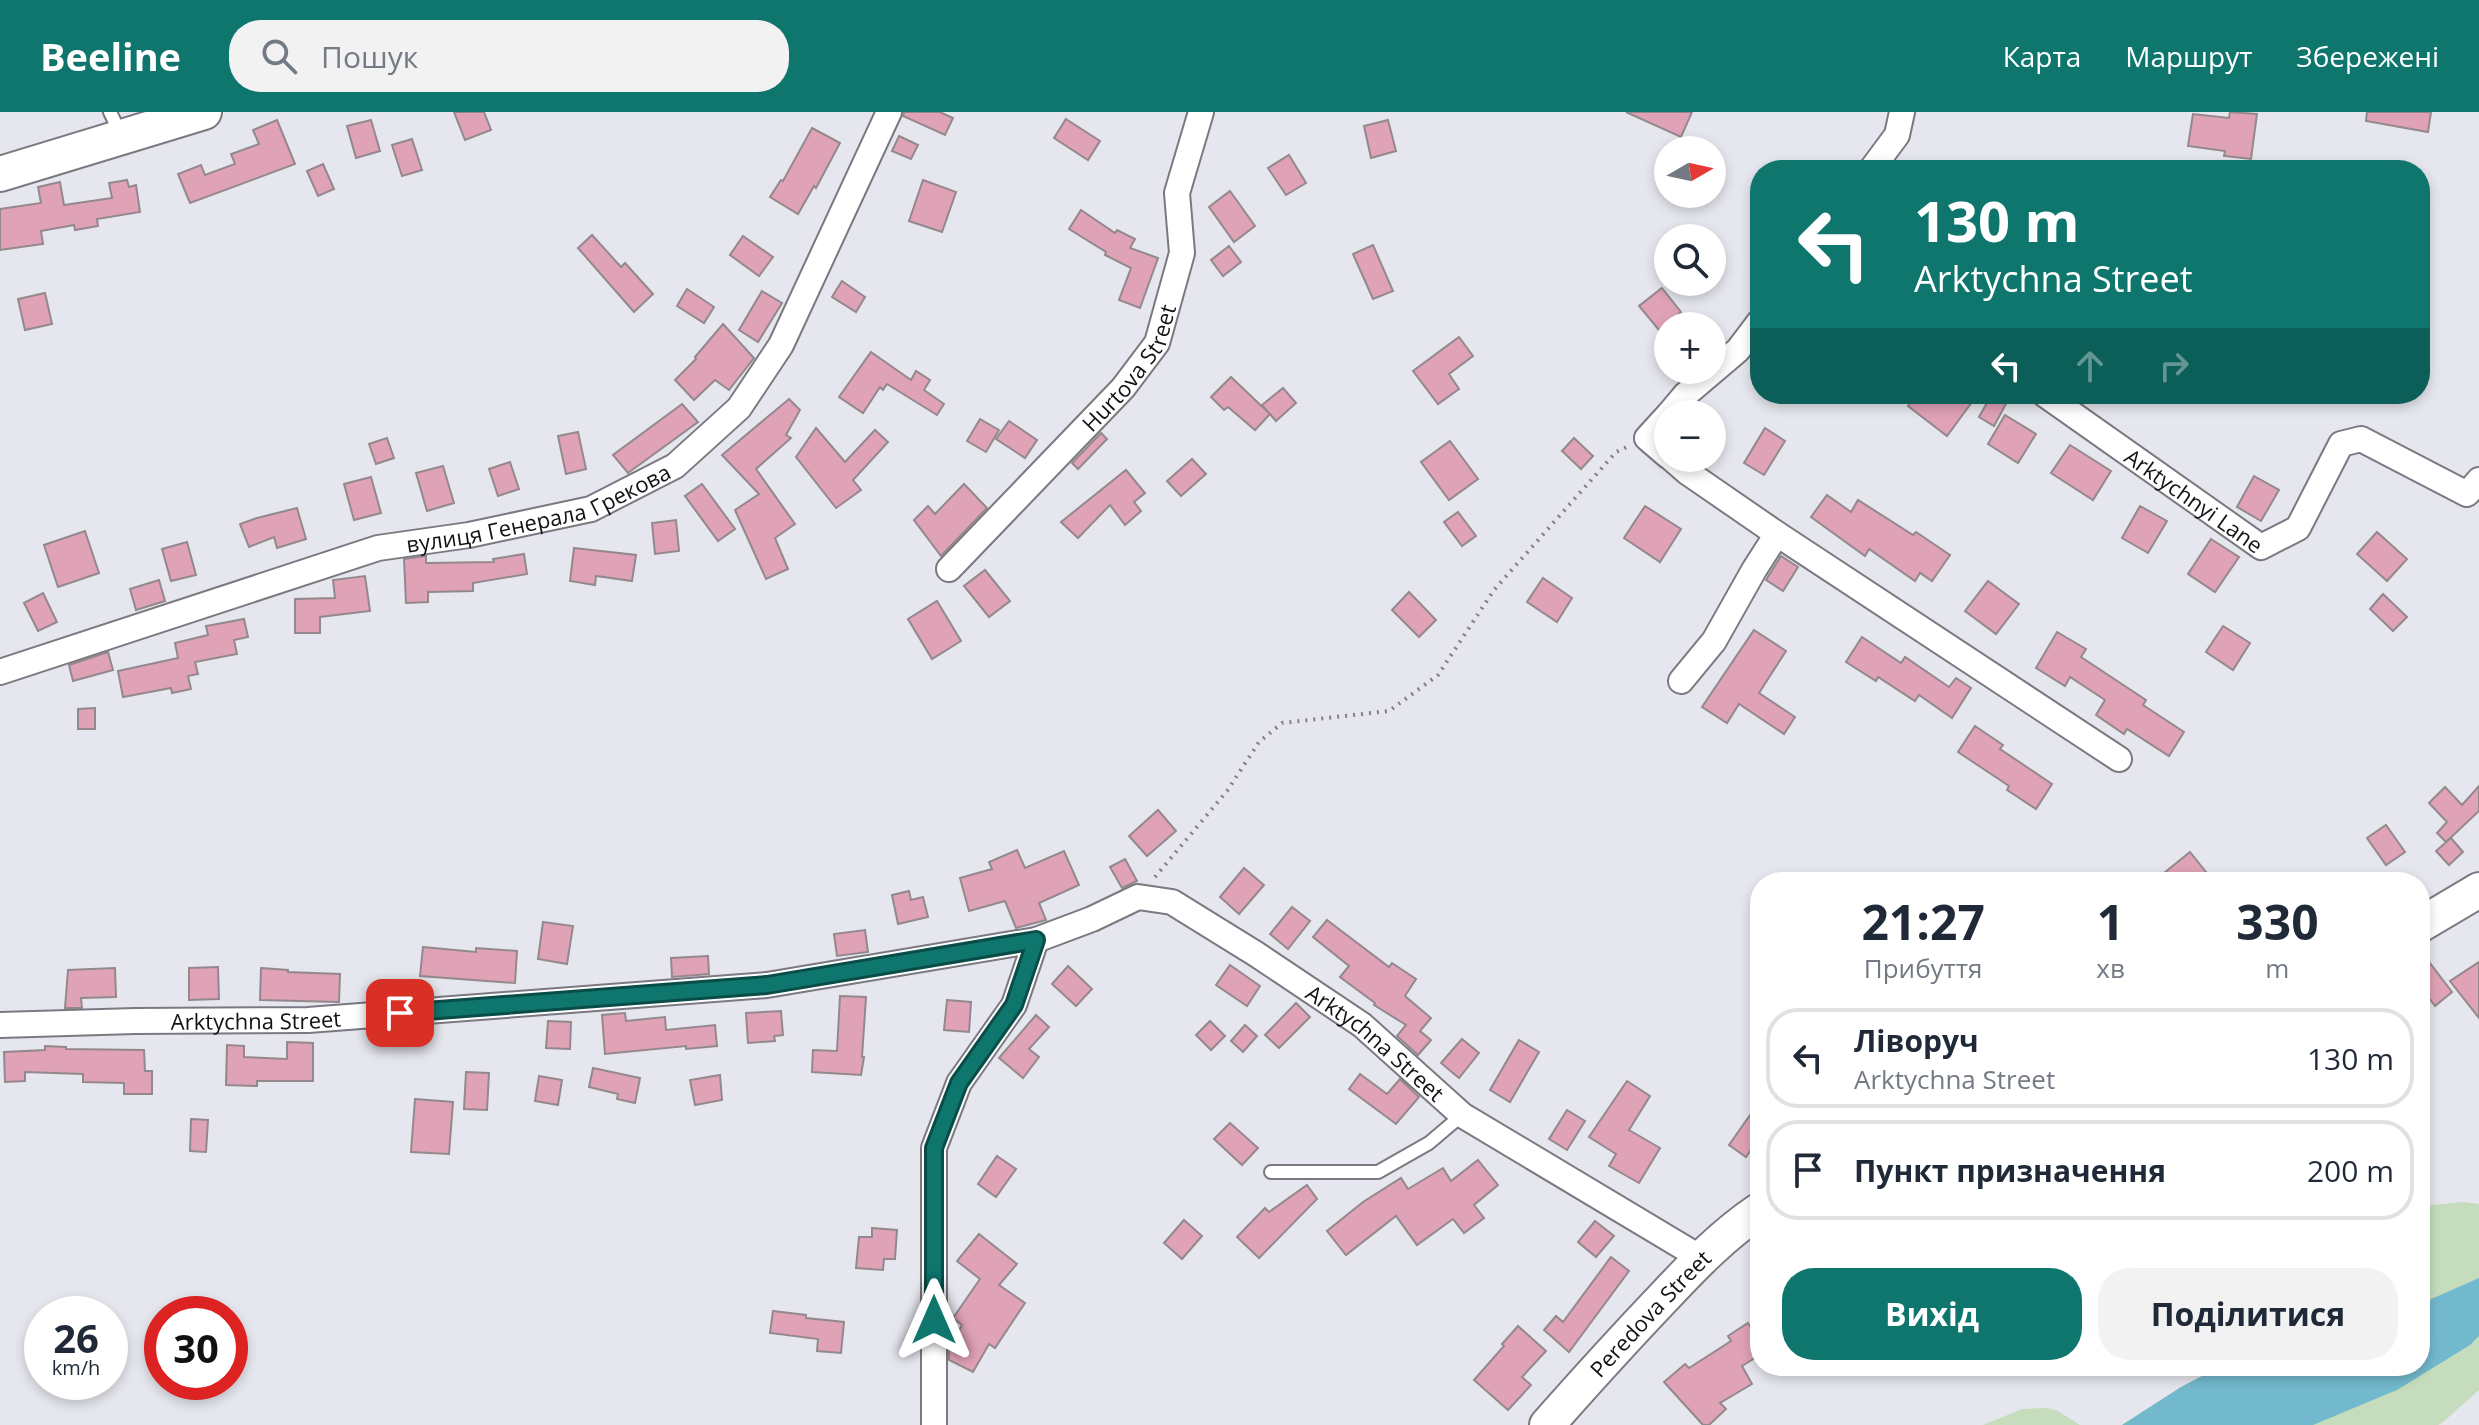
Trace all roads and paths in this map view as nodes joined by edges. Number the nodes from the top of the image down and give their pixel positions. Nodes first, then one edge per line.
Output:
1 (204, 112) edge
2 (889, 112) edge
3 (1201, 112) edge
4 (1902, 112) edge
5 (116, 125) edge
6 (1878, 160) edge
7 (0, 174) edge
8 (1750, 334) edge
9 (1681, 400) edge
10 (2058, 404) edge
11 (1654, 430) edge
12 (1647, 438) junction
13 (1654, 444) edge
14 (1687, 472) edge
15 (2479, 480) edge
16 (1777, 534) junction
17 (949, 569) dead end
18 (0, 672) edge
19 (1681, 681) dead end
20 (2119, 759) dead end
21 (2479, 890) edge
22 (1138, 897) junction
23 (2430, 919) edge
24 (1036, 940) junction
25 (0, 1025) edge
26 (1462, 1115) junction
27 (1271, 1172) dead end
28 (1750, 1216) edge
29 (1701, 1258) junction
30 (934, 1425) edge
31 (1547, 1425) edge

1 - 5 street
2 - 18 street, вулиця Генерала Грекова
3 - 17 street, Hurtova Street
4 - 6 street
5 - 7 street
8 - 9 street
10 - 15 street, Arktychnyi Lane
11 - 12 street
12 - 13 street
12 - 22 path
14 - 16 street
16 - 19 street
16 - 20 street
21 - 23 street
22 - 24 street, Arktychna Street
22 - 26 street, Arktychna Street
24 - 25 street, Arktychna Street
24 - 30 street
26 - 27 lane
26 - 29 street, Arktychna Street
28 - 29 street, Peredova Street
29 - 31 street, Peredova Street

